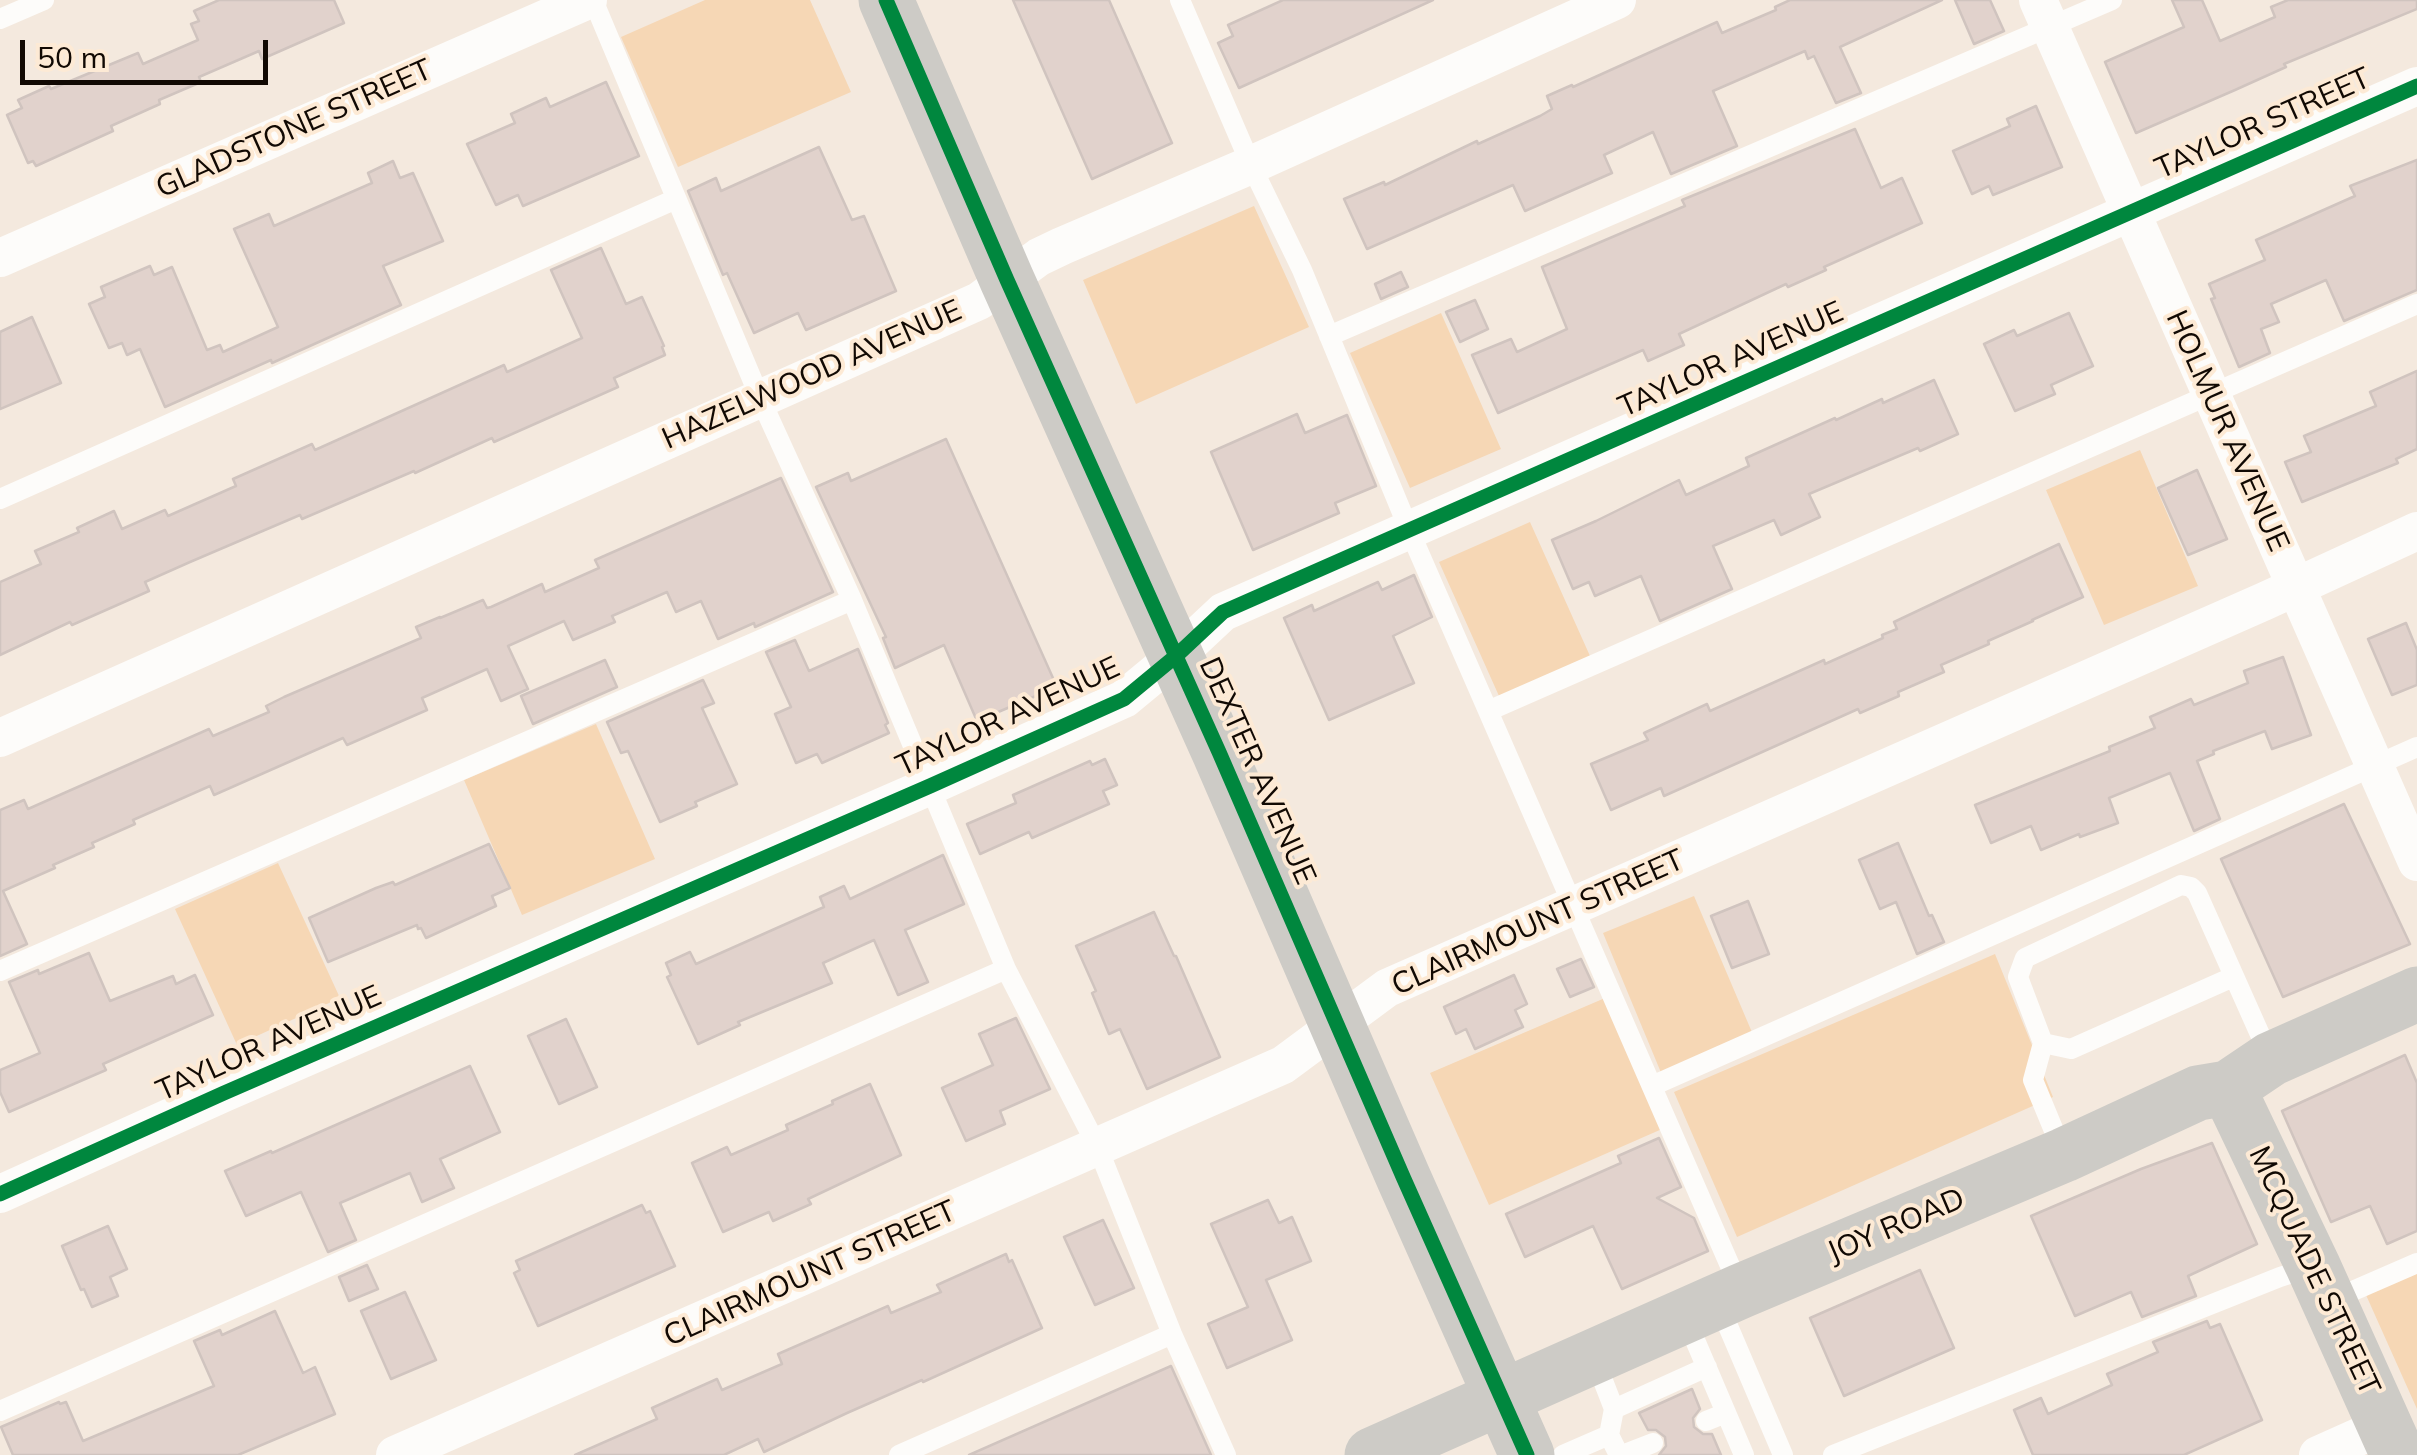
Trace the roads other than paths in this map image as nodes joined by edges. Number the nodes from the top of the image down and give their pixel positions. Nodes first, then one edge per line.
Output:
1 (44, 0) edge
2 (590, 0) edge
3 (886, 0) edge
4 (1180, 0) edge
5 (1617, 0) edge
6 (2112, 0) edge
7 (2044, 13) edge
8 (0, 20) edge
9 (2417, 86) edge
10 (1251, 164) junction
11 (676, 199) junction
12 (2132, 212) junction
13 (0, 258) edge
14 (1007, 280) junction
15 (2417, 304) edge
16 (1329, 336) junction
17 (2212, 395) junction
18 (760, 398) junction
19 (0, 498) edge
20 (2417, 531) edge
21 (1410, 532) junction
22 (2295, 586) junction
23 (852, 600) junction
24 (1176, 656) junction
25 (1488, 710) junction
26 (0, 738) edge
27 (2417, 748) edge
28 (2375, 766) junction
29 (930, 786) junction
30 (2417, 862) edge
31 (1573, 906) junction
32 (1006, 969) junction
33 (0, 971) edge
34 (2233, 977) junction
35 (2417, 994) edge
36 (1339, 1025) junction
37 (2043, 1043) junction
38 (2250, 1074) junction
39 (1652, 1086) junction
40 (1098, 1148) junction
41 (2064, 1156) junction
42 (0, 1194) edge
43 (2417, 1263) edge
44 (2321, 1284) junction
45 (1715, 1303) junction
46 (1172, 1334) junction
47 (1594, 1357) junction
48 (1707, 1367) junction
49 (1502, 1397) junction
50 (1614, 1409) junction
51 (0, 1411) edge
52 (1726, 1413) junction
53 (1706, 1421) dead end
54 (1609, 1435) junction
55 (2391, 1440) edge
56 (1653, 1442) dead end
57 (1379, 1454) edge
58 (396, 1455) edge
59 (899, 1455) edge
60 (1226, 1455) edge
61 (1528, 1455) edge
62 (1562, 1455) edge
63 (1620, 1455) edge
64 (1744, 1455) edge
65 (1783, 1455) edge
66 (1833, 1455) edge
67 (2318, 1455) edge

1 - 8 lane
2 - 11 lane
2 - 13 street, GLADSTONE STREET
3 - 14 street, DEXTER AVENUE
4 - 10 lane
5 - 10 street, HAZELWOOD AVENUE
6 - 7 lane
7 - 12 street, HOLMUR AVENUE
7 - 16 lane
9 - 12 street, TAYLOR STREET
10 - 14 street, HAZELWOOD AVENUE
10 - 16 lane
11 - 18 lane
11 - 19 lane
12 - 17 street, HOLMUR AVENUE
12 - 21 street, TAYLOR AVENUE
14 - 18 street, HAZELWOOD AVENUE
14 - 24 street, DEXTER AVENUE
15 - 17 lane
16 - 21 lane
17 - 22 street, HOLMUR AVENUE
17 - 25 lane
18 - 23 lane
18 - 26 street, HAZELWOOD AVENUE
20 - 22 street, CLAIRMOUNT STREET
21 - 24 street, TAYLOR AVENUE
21 - 25 lane
22 - 28 street, HOLMUR AVENUE
22 - 31 street, CLAIRMOUNT STREET
23 - 29 lane
23 - 33 lane
24 - 29 street, TAYLOR AVENUE
24 - 36 street, DEXTER AVENUE
25 - 31 lane
27 - 28 lane
28 - 30 street, HOLMUR AVENUE
28 - 39 lane
29 - 32 lane
29 - 42 street, TAYLOR AVENUE
31 - 36 street, CLAIRMOUNT STREET
31 - 39 lane
32 - 40 lane
32 - 51 lane
34 - 37 lane
34 - 37 lane
34 - 38 lane
35 - 38 street, JOY ROAD
36 - 40 street, CLAIRMOUNT STREET
36 - 49 street, DEXTER AVENUE
37 - 41 lane
38 - 41 street, JOY ROAD
38 - 44 street, MCQUADE STREET
39 - 45 lane
40 - 46 lane
40 - 58 street, CLAIRMOUNT STREET
41 - 45 street, JOY ROAD
43 - 44 lane
44 - 55 street, MCQUADE STREET
44 - 66 lane
45 - 47 street, JOY ROAD
45 - 48 lane
45 - 65 lane
46 - 59 lane
46 - 60 lane
47 - 49 street, JOY ROAD
47 - 50 lane
48 - 50 lane
48 - 52 lane
49 - 57 street, JOY ROAD
49 - 61 street, DEXTER AVENUE
50 - 54 lane
52 - 53 lane
52 - 64 lane
54 - 62 lane
54 - 63 lane
55 - 67 street
56 - 63 lane

